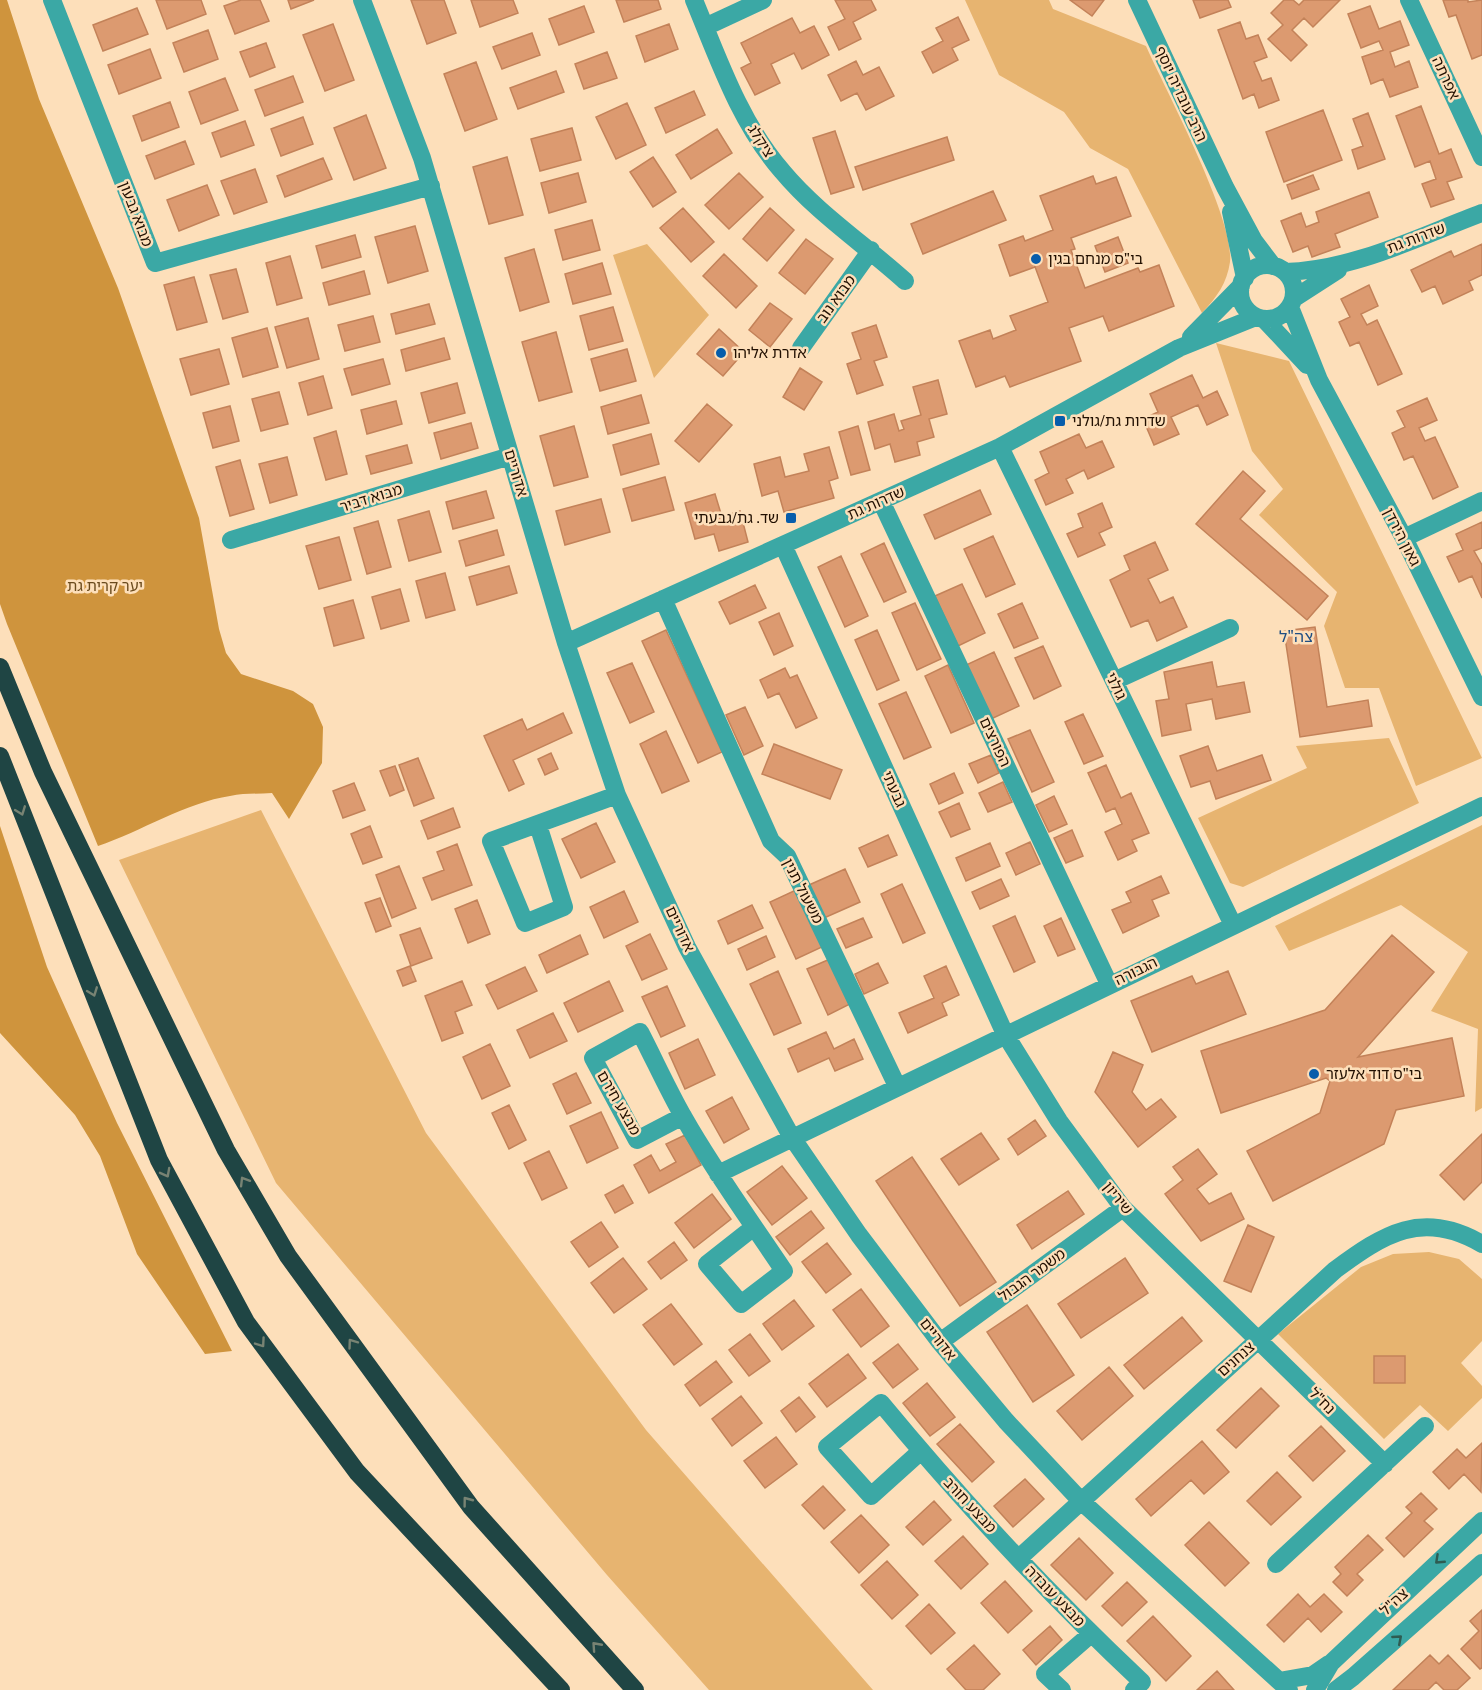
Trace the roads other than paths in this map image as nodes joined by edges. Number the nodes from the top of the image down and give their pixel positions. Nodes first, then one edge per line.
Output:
1 (52, 0) edge
2 (362, 0) edge
3 (694, 0) edge
4 (763, 0) edge
5 (1137, 0) edge
6 (1409, 0) edge
7 (705, 27) junction
8 (1482, 157) edge
9 (430, 186) junction
10 (1225, 187) junction
11 (1482, 213) edge
12 (871, 250) junction
13 (1350, 263) junction
14 (1279, 269) junction
15 (905, 281) dead end
16 (1243, 282) junction
17 (1292, 303) junction
18 (1260, 318) junction
19 (801, 348) dead end
20 (1179, 348) junction
21 (1319, 380) junction
22 (1000, 447) junction
23 (510, 456) junction
24 (880, 501) junction
25 (1482, 501) edge
26 (1404, 538) junction
27 (231, 540) dead end
28 (783, 545) junction
29 (663, 599) junction
30 (1230, 628) dead end
31 (566, 643) junction
32 (0, 666) edge
33 (1114, 681) junction
34 (1482, 697) edge
35 (0, 756) edge
36 (617, 795) junction
37 (1482, 806) edge
38 (538, 825) junction
39 (1233, 925) junction
40 (1109, 984) junction
41 (1005, 1034) junction
42 (897, 1086) junction
43 (683, 1116) junction
44 (791, 1136) junction
45 (718, 1174) junction
46 (1124, 1208) junction
47 (754, 1227) dead end
48 (1482, 1244) edge
49 (1258, 1339) junction
50 (940, 1342) junction
51 (1425, 1426) dead end
52 (921, 1451) junction
53 (1385, 1464) junction
54 (1081, 1501) junction
55 (1482, 1521) edge
56 (1019, 1558) junction
57 (1482, 1563) edge
58 (1276, 1564) dead end
59 (1091, 1634) junction
60 (1331, 1663) junction
61 (1352, 1684) edge
62 (1284, 1685) edge
63 (561, 1690) edge
64 (635, 1690) edge
65 (1062, 1690) edge
66 (1134, 1690) edge
67 (1315, 1690) edge
68 (1336, 1690) edge

1 - 9 street, מבוא גבעון
2 - 9 street, אדוריים
3 - 7 street, ציקלג
4 - 7 street
5 - 10 street, הרב עובדיה יוסף
6 - 8 street, אפרתה
7 - 12 street, ציקלג
9 - 23 street, אדוריים
10 - 14 street, הרב עובדיה יוסף
10 - 16 street, הרב עובדיה יוסף
11 - 13 street, שדרות גת
12 - 15 street, ציקלג
12 - 19 street, מבוא נוב
13 - 14 street, שדרות גת
13 - 17 street, שדרות גת
14 - 16 street
14 - 17 street
16 - 18 street
16 - 20 street, שדרות גת
17 - 18 street
17 - 21 street, גאון הירדן
18 - 20 street, שדרות גת
18 - 21 street, גאון הירדן
20 - 22 street, שדרות גת
21 - 26 street, גאון הירדן
22 - 24 street, שדרות גת
22 - 33 street, גולני
23 - 27 street, מבוא דביר
23 - 31 street, אדוריים
24 - 28 street, שדרות גת
24 - 40 street, הפורצים
25 - 26 street
26 - 34 street, גאון הירדן
28 - 29 street, שדרות גת
28 - 41 street, גבעתי
29 - 31 street, שדרות גת
29 - 42 street, משעול תנין
30 - 33 street
31 - 36 street, אדוריים
64 -> 32 highway
33 - 39 street, גולני
35 -> 63 highway
36 - 38 street
36 - 44 street, אדוריים
37 - 39 street, הגבורה
38 - 38 street
39 - 40 street, הגבורה
40 - 41 street, הגבורה
41 - 42 street, הגבורה
41 - 46 street, שיריון
42 - 44 street, הגבורה
43 - 43 street, מבצע חירם
43 - 45 street, מבצע חירם
44 - 45 street, הגבורה
44 - 50 street, אדוריים
45 - 47 street, מבצע חירם
46 - 49 street, שיריון
46 - 50 street, משמר הגבול
48 - 49 street, צנחנים
49 - 53 street, נח"ל
49 - 54 street, צנחנים
50 - 54 street, אדוריים
51 - 53 street
52 - 52 street, מבצע חורב
52 - 56 street, מבצע חורב
53 - 58 street
54 - 56 street, צנחנים
54 - 62 street, אדוריים
55 -> 60 street, צה"ל
56 - 59 street, מבצע עובדה
61 -> 57 street, צה"ל
59 - 65 street, מבצע עובדה
59 - 66 street, מבצע עובדה
60 - 62 street
60 - 67 street, צה"ל
61 - 68 street, צה"ל

